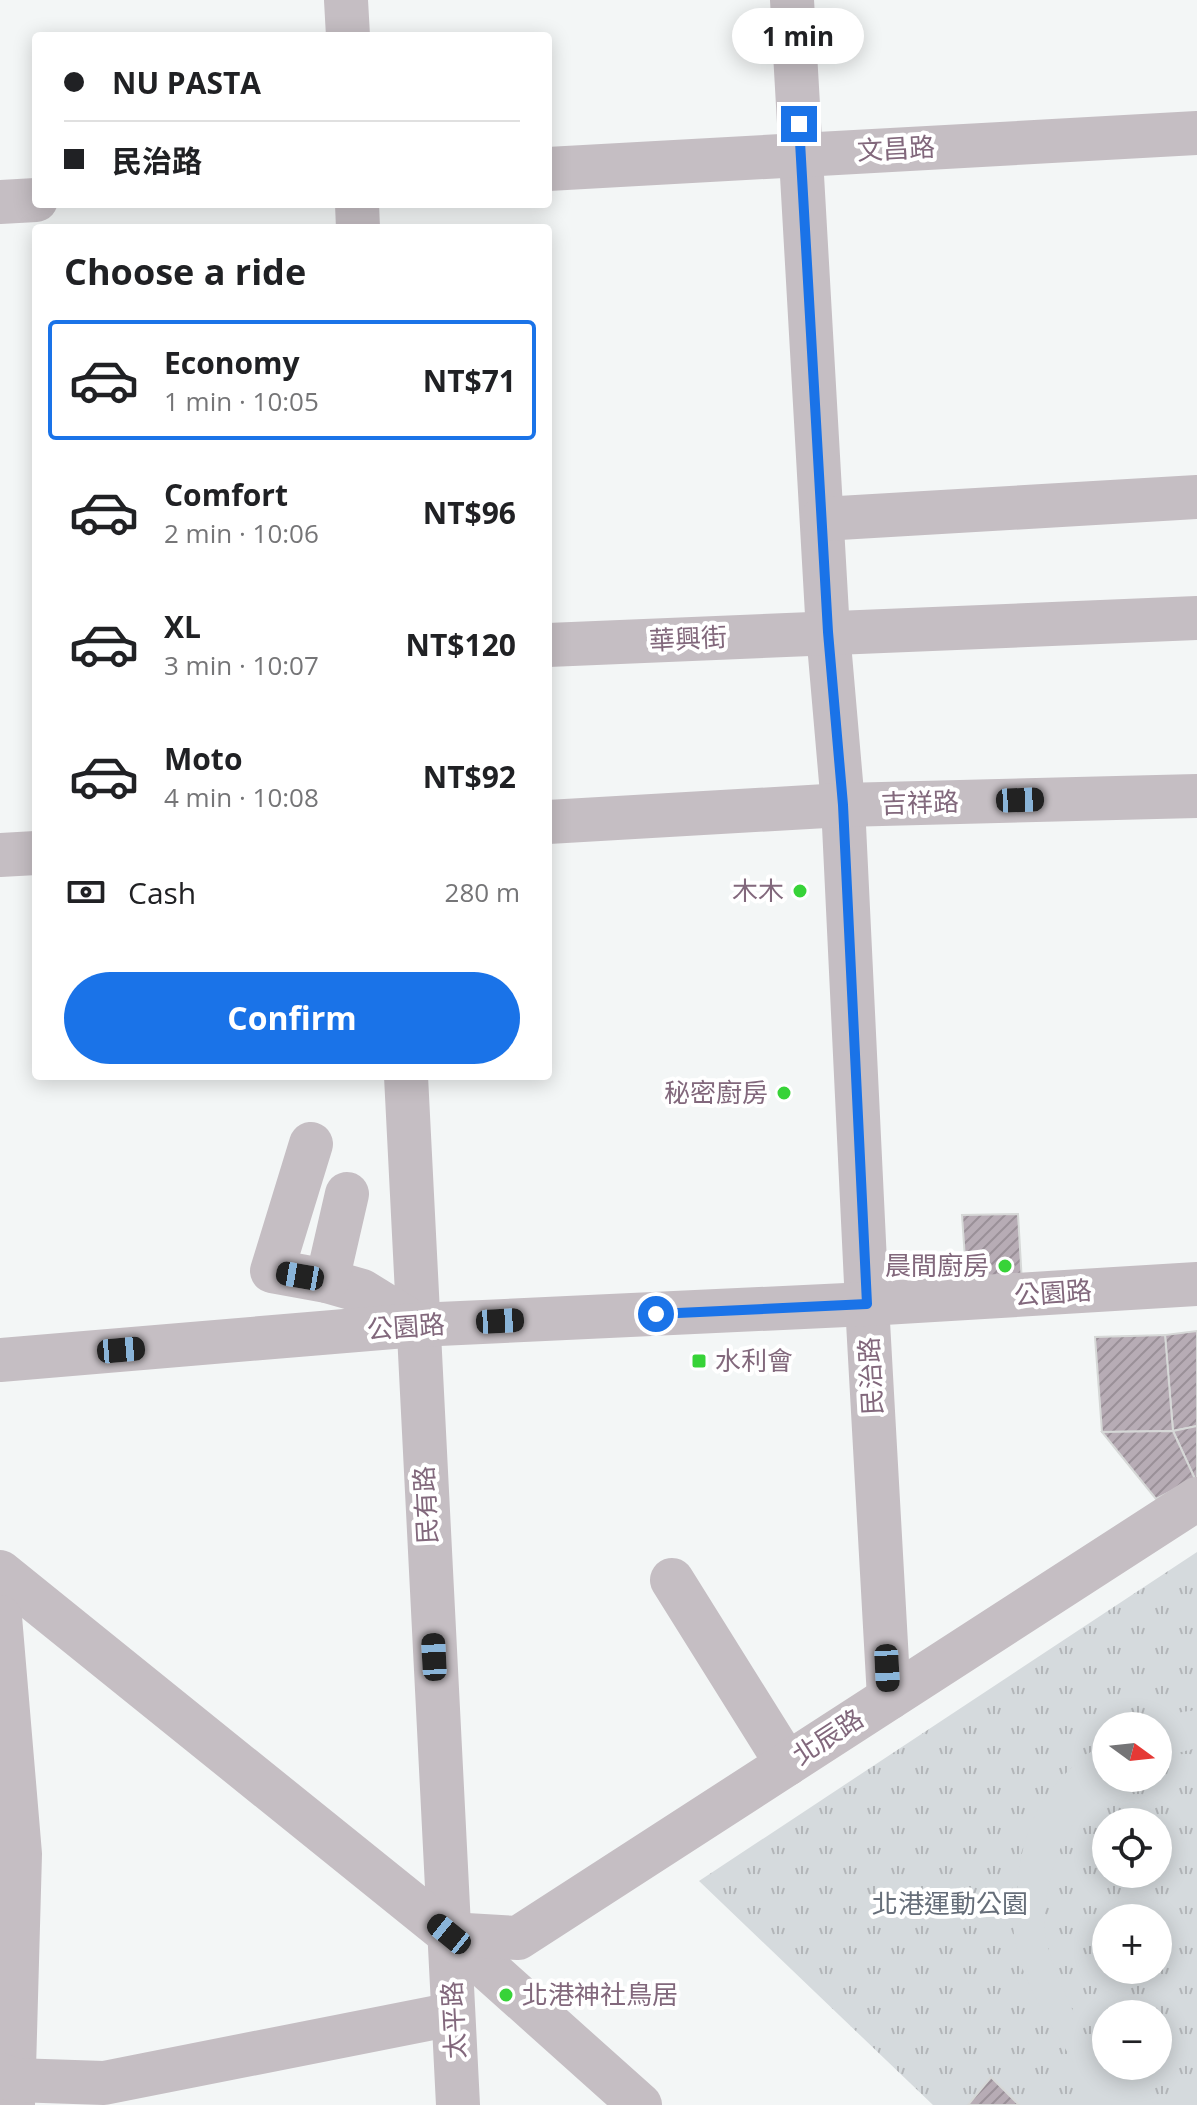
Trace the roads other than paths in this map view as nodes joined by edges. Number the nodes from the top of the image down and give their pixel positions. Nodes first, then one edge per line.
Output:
1 (346, 0) edge
2 (792, 0) edge
3 (348, 32) edge
4 (1197, 133) edge
5 (801, 155) junction
6 (552, 169) edge
7 (32, 200) edge
8 (0, 202) edge
9 (1197, 497) edge
10 (822, 519) junction
11 (1197, 618) edge
12 (828, 632) junction
13 (552, 645) edge
14 (1197, 796) edge
15 (843, 805) junction
16 (552, 822) edge
17 (32, 853) edge
18 (0, 855) edge
19 (406, 1080) edge
20 (311, 1144) dead end
21 (347, 1194) dead end
22 (327, 1281) junction
23 (1197, 1284) edge
24 (867, 1304) junction
25 (417, 1325) junction
26 (0, 1360) edge
27 (1197, 1499) edge
28 (0, 1572) edge
29 (672, 1580) dead end
30 (0, 1617) edge
31 (889, 1698) junction
32 (787, 1764) junction
33 (449, 1934) junction
34 (453, 2014) junction
35 (9, 2087) edge
36 (458, 2105) edge
37 (640, 2105) edge

1 - 3 street
2 - 5 street, 民治路
4 - 5 street, 文昌路
5 - 6 street, 文昌路
5 - 10 street, 民治路
7 - 8 street
9 - 10 street
10 - 12 street, 民治路
11 - 12 street, 華興街
12 - 13 street, 華興街
12 - 15 street, 民治路
14 - 15 street, 吉祥路
15 - 16 street, 吉祥路
15 - 24 street, 民治路
17 - 18 street
19 - 25 street, 民有路
20 - 22 street
21 - 22 street
22 - 25 street
23 - 24 street, 公園路
24 - 25 street, 公園路
24 - 31 street, 民治路
25 - 26 street, 公園路
25 - 33 street, 民有路
27 - 31 street, 北辰路
28 - 33 street
29 - 32 street
30 - 35 street
31 - 32 street, 北辰路
32 - 33 street, 北辰路
33 - 34 street, 太平路
33 - 37 street
34 - 35 street
34 - 36 street, 太平路

